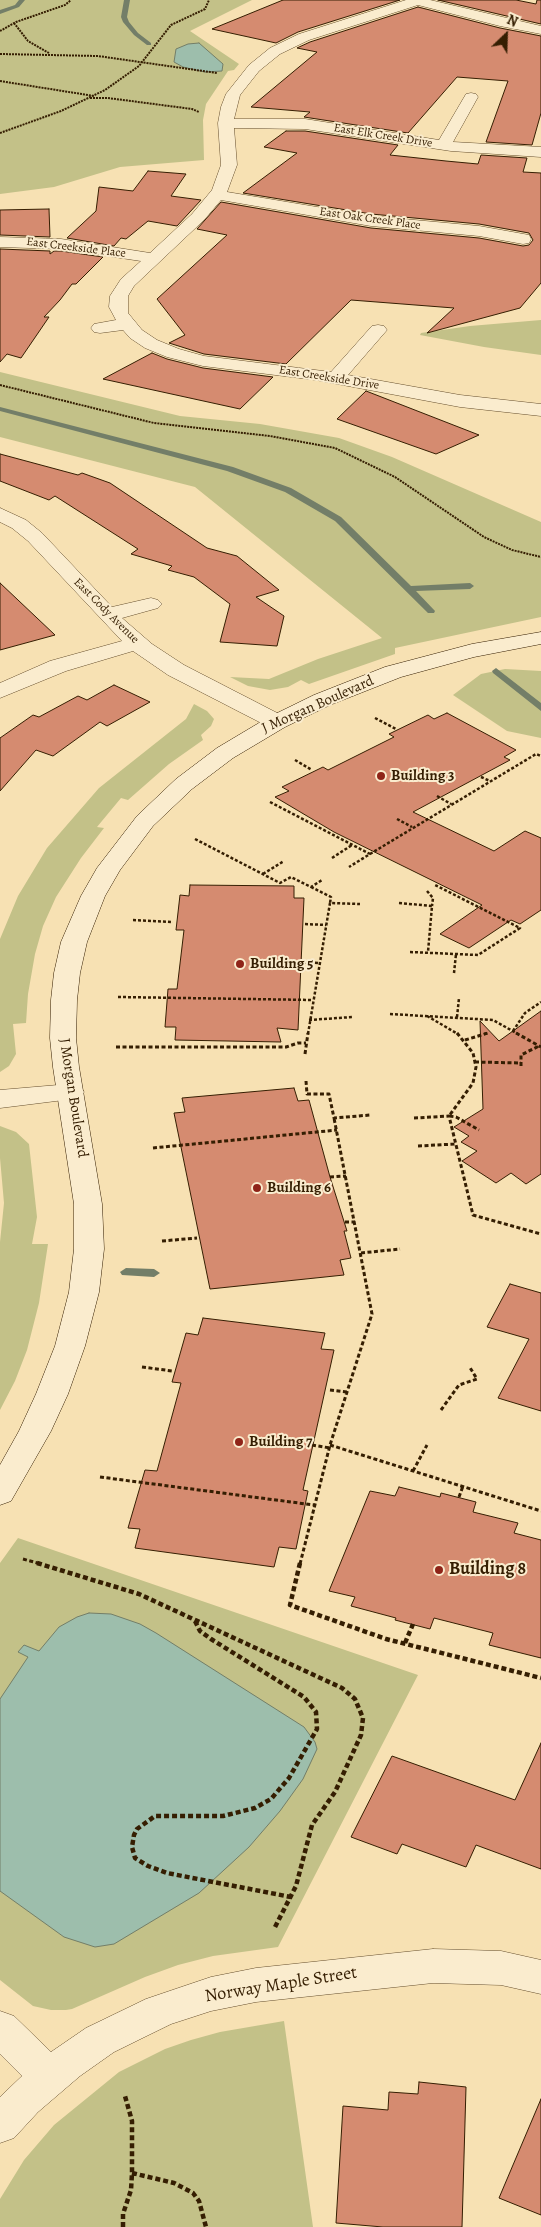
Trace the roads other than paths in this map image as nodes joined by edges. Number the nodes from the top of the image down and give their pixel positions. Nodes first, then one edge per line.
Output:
1 (419, 0) edge
2 (541, 30) edge
3 (472, 97) dead end
4 (226, 123) junction
5 (443, 145) junction
6 (541, 152) edge
7 (217, 195) junction
8 (523, 239) dead end
9 (0, 242) edge
10 (152, 258) junction
11 (126, 324) junction
12 (100, 328) dead end
13 (378, 330) dead end
14 (336, 378) junction
15 (541, 410) edge
16 (0, 514) edge
17 (151, 604) dead end
18 (108, 615) junction
19 (541, 638) edge
20 (137, 643) junction
21 (0, 691) edge
22 (277, 722) junction
23 (70, 1092) junction
24 (0, 1099) edge
25 (0, 1492) edge
26 (541, 1976) edge
27 (0, 2028) edge
28 (50, 2077) junction
29 (0, 2125) edge

1 - 2 street
1 - 4 street
3 - 5 street
4 - 5 street, East Elk Creek Drive
4 - 7 street
5 - 6 street, East Elk Creek Drive
7 - 8 street, East Oak Creek Place
7 - 10 street
9 - 10 street, East Creekside Place
10 - 11 street
11 - 12 street
11 - 14 street, East Creekside Drive
13 - 14 street
14 - 15 street, East Creekside Drive
16 - 18 street, East Cody Avenue
17 - 18 street
18 - 20 street, East Cody Avenue
19 - 22 street, J Morgan Boulevard
20 - 21 street
20 - 22 street, East Cody Avenue
22 - 23 street, J Morgan Boulevard
23 - 24 street
23 - 25 street, J Morgan Boulevard
26 - 28 street, Norway Maple Street
27 - 28 street
28 - 29 street, Norway Maple Street

